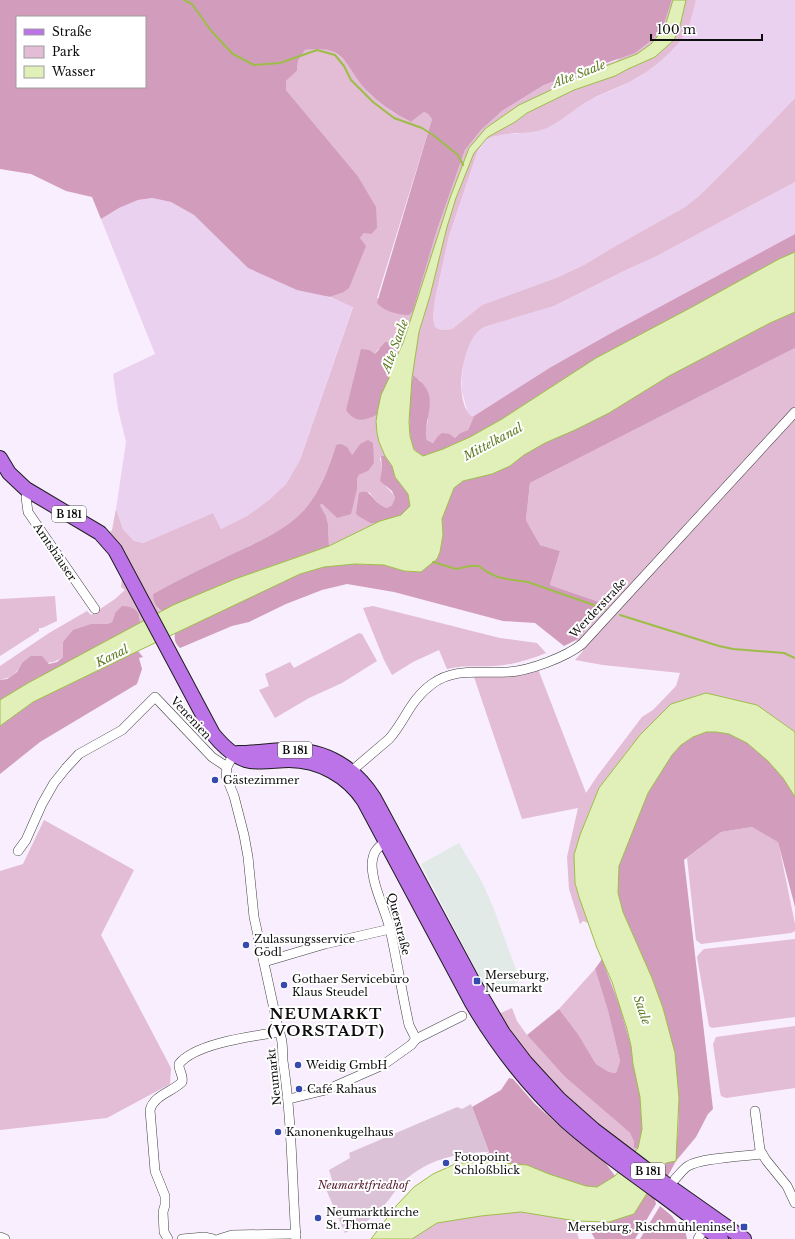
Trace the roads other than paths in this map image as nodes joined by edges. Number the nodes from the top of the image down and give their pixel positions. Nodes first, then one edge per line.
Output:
1 (795, 412) edge
2 (0, 458) edge
3 (29, 491) junction
4 (95, 610) dead end
5 (234, 753) junction
6 (227, 767) junction
7 (348, 775) junction
8 (385, 842) junction
9 (18, 851) dead end
10 (390, 929) junction
11 (264, 962) junction
12 (462, 1016) dead end
13 (279, 1032) junction
14 (416, 1039) junction
15 (289, 1099) junction
16 (755, 1111) dead end
17 (612, 1151) junction
18 (762, 1154) junction
19 (675, 1179) dead end
20 (795, 1203) edge
21 (705, 1228) edge
22 (296, 1236) edge
23 (0, 1238) edge
24 (5, 1239) edge
25 (168, 1239) edge
26 (182, 1239) edge
27 (213, 1239) edge
28 (219, 1239) edge
29 (721, 1239) edge
30 (744, 1239) edge

1 - 7 street, Werderstraße
2 - 3 main road, B 181
3 - 4 street, Amtshäuser
3 - 5 main road, B 181
5 - 6 street
5 - 7 main road, B 181
6 - 9 street, Venenien
6 - 11 street, Neumarkt
7 - 8 main road, B 181
7 - 17 main road, B 181
8 - 10 street, Querstraße
8 - 17 main road, B 181
10 - 11 street
10 - 14 street, Querstraße
11 - 13 street, Neumarkt
12 - 14 street
13 - 15 street, Neumarkt
13 - 25 street
14 - 15 street
15 - 22 street, Neumarkt
16 - 18 street
17 - 21 main road, B 181
18 - 19 street
18 - 20 street
21 - 29 main road, B 181
21 - 30 main road, B 181
22 - 28 street
23 - 24 street
26 - 27 street

